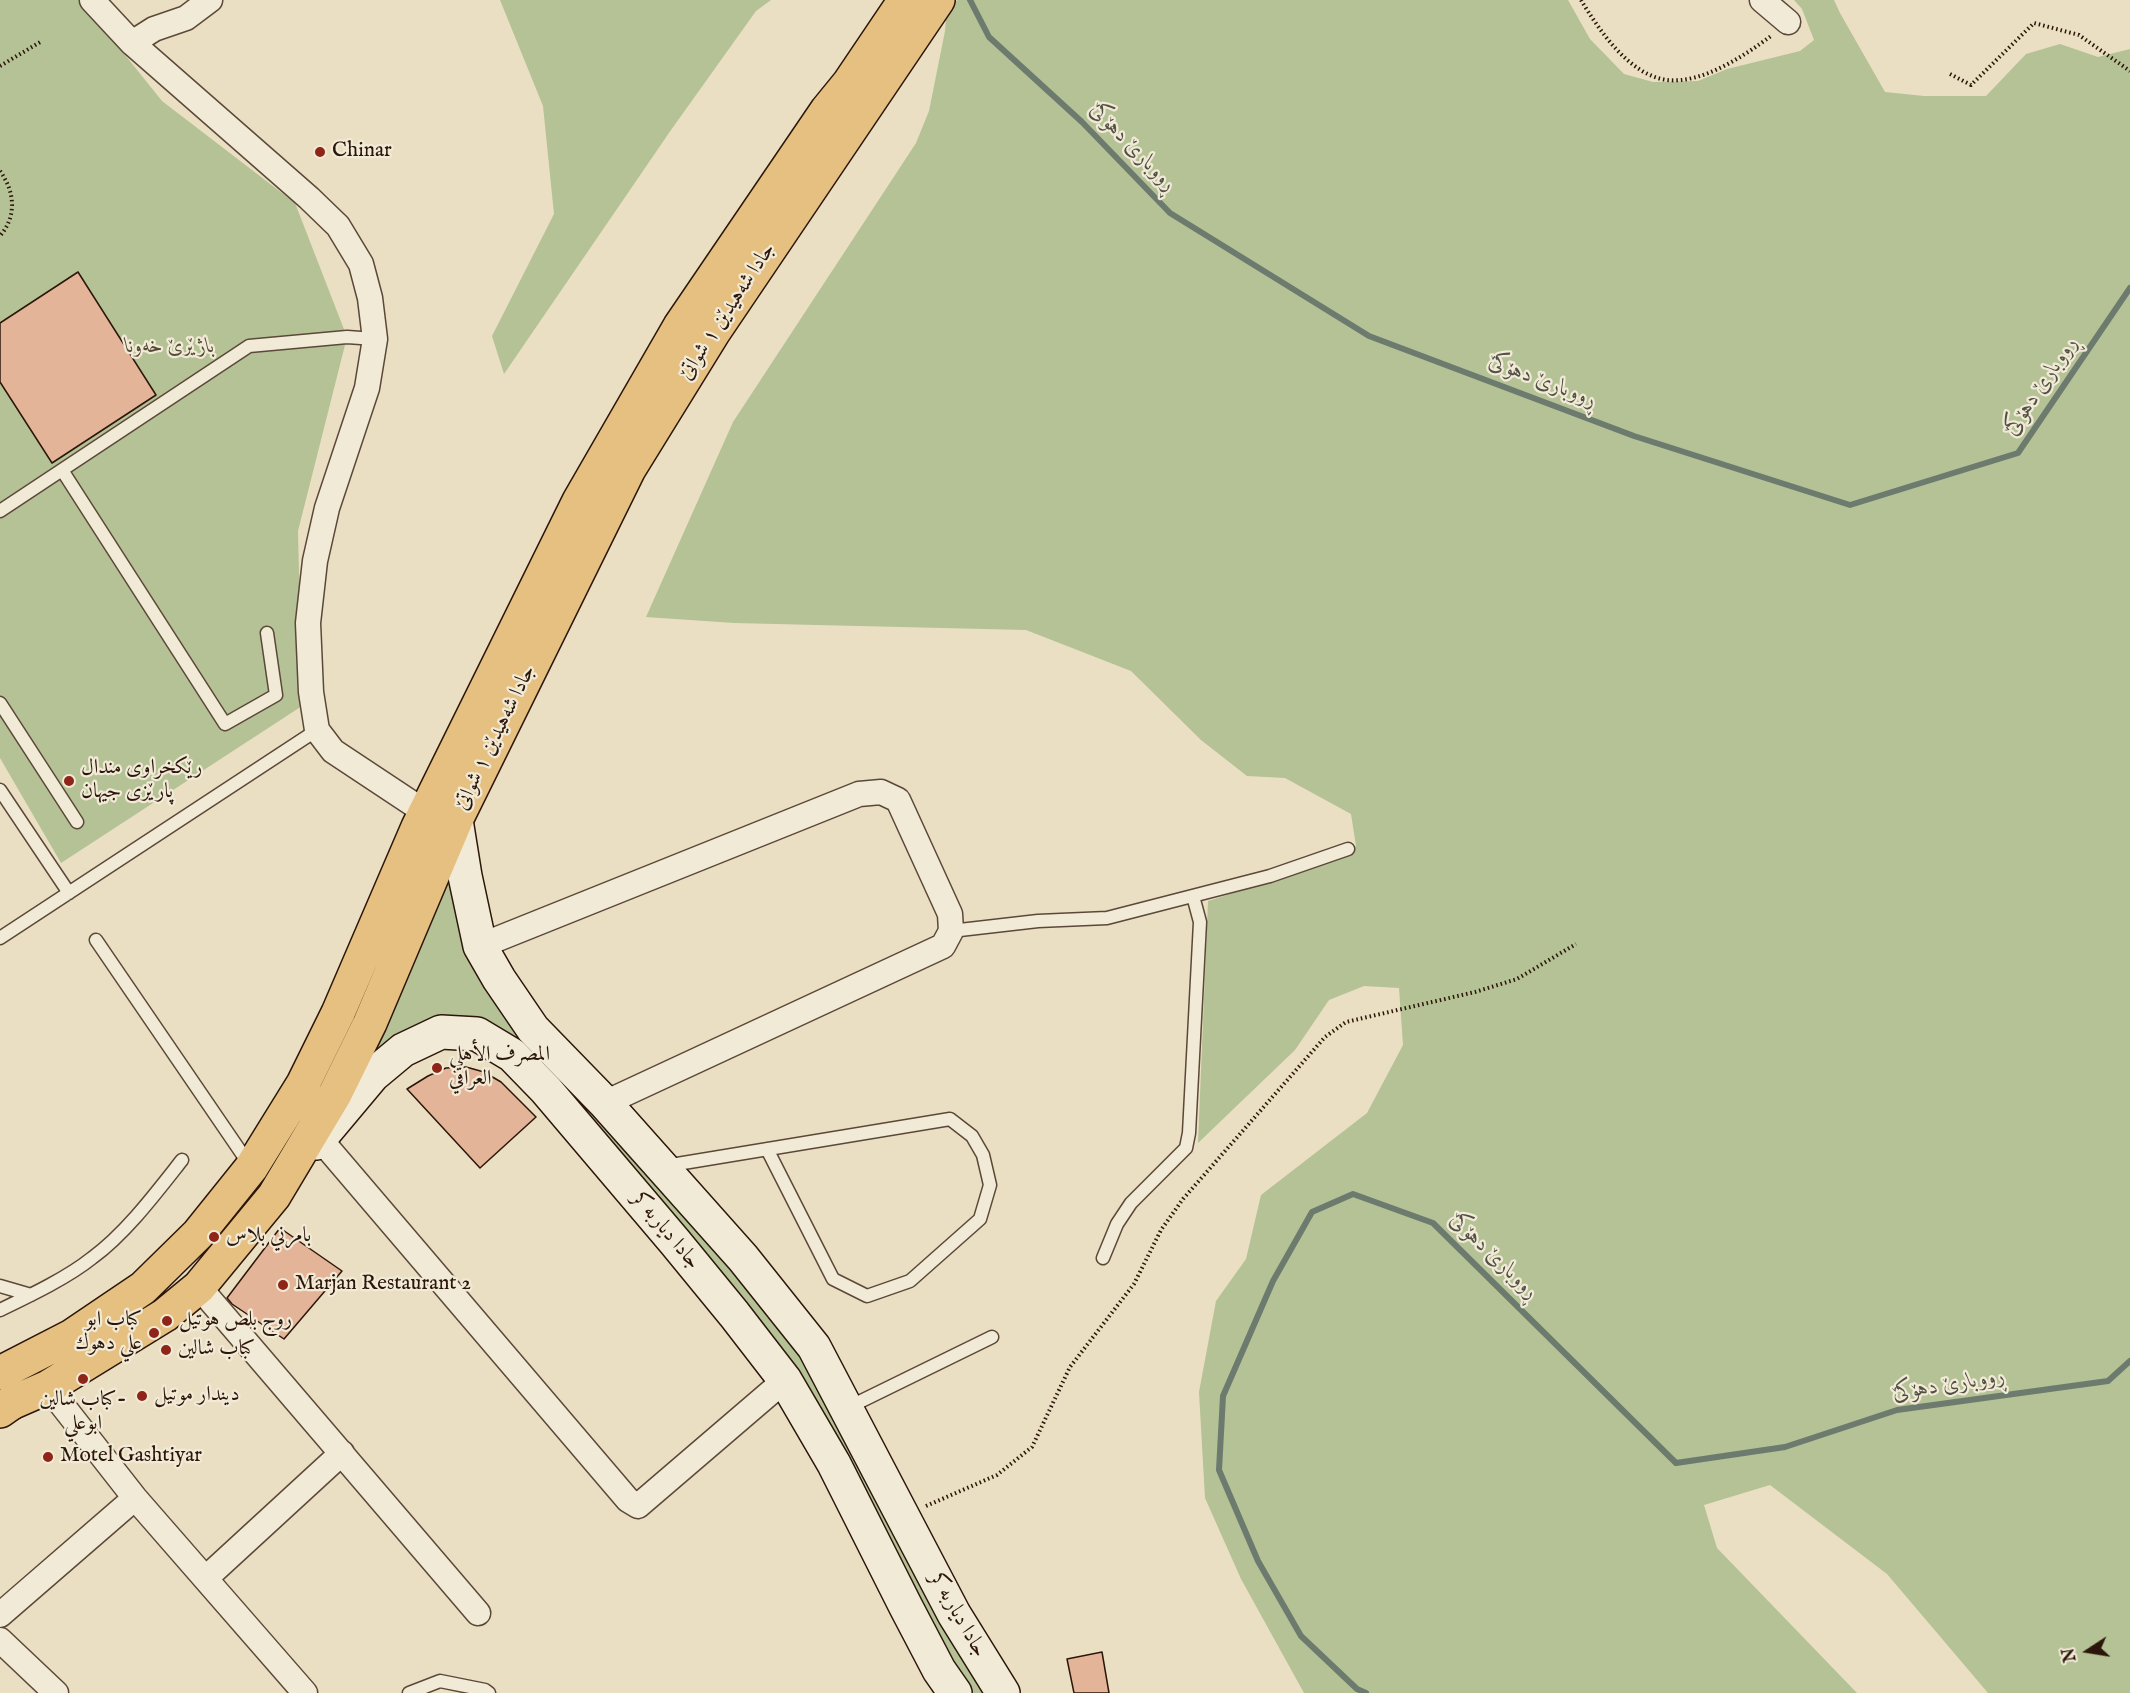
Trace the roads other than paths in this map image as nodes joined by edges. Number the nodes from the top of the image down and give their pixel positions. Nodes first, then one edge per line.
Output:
1 (92, 0) edge
2 (210, 0) edge
3 (905, 0) edge
4 (938, 0) edge
5 (1762, 0) edge
6 (1788, 22) road end
7 (132, 43) junction
8 (859, 91) junction
9 (375, 339) junction
10 (62, 470) junction
11 (0, 511) edge
12 (267, 633) dead end
13 (0, 703) edge
14 (317, 730) junction
15 (0, 790) edge
16 (425, 812) junction
17 (456, 820) junction
18 (77, 822) dead end
19 (1348, 849) dead end
20 (69, 893) junction
21 (1193, 896) junction
22 (951, 931) junction
23 (0, 938) edge
24 (96, 940) dead end
25 (480, 946) junction
26 (604, 1103) junction
27 (320, 1138) junction
28 (766, 1149) junction
29 (182, 1160) dead end
30 (251, 1168) junction
31 (665, 1171) junction
32 (274, 1196) junction
33 (640, 1201) junction
34 (1103, 1258) dead end
35 (0, 1286) edge
36 (199, 1287) junction
37 (30, 1295) junction
38 (0, 1310) edge
39 (992, 1337) dead end
40 (0, 1373) edge
41 (785, 1380) junction
42 (48, 1387) junction
43 (3, 1408) edge
44 (846, 1408) junction
45 (342, 1453) junction
46 (135, 1498) junction
47 (206, 1578) junction
48 (478, 1612) dead end
49 (0, 1615) edge
50 (0, 1640) edge
51 (56, 1693) edge
52 (305, 1693) edge
53 (409, 1693) edge
54 (489, 1693) edge
55 (955, 1693) edge
56 (1003, 1693) edge

1 - 7 street
2 - 7 street
3 - 8 main road, جادا شەهیدێن ١ شواتێ
4 - 8 main road, جادا شەهیدێن ١ شواتێ
5 - 6 street
7 - 9 street
8 - 16 main road, جادا شەهیدێن ١ شواتێ
8 - 17 main road, جادا شەهیدێن ١ شواتێ
9 - 10 lane
9 - 14 street
10 - 11 lane
10 - 12 lane
13 - 18 lane
14 - 16 street
14 - 20 lane
15 - 20 lane
16 - 30 main road, جادا شەهیدێن ١ شواتێ
17 - 25 main road, جادا دیاربه‌كر
17 - 32 main road, جادا شەهیدێن ١ شواتێ
19 - 21 lane
20 - 23 lane
21 - 22 lane
21 - 34 lane
22 - 25 street
22 - 26 street
24 - 30 lane
25 - 26 main road, جادا دیاربه‌كر
26 - 31 main road, جادا دیاربه‌كر
27 - 32 main road, جادا دیاربه‌كر
27 - 33 main road, جادا دیاربه‌كر
27 - 41 street
28 - 28 lane
28 - 31 lane
29 - 37 lane
30 - 40 main road, جادا شەهیدێن ١ شواتێ
31 - 33 main road
31 - 44 main road, جادا دیاربه‌كر
32 - 36 main road, جادا شەهیدێن ١ شواتێ
33 - 41 main road, جادا دیاربه‌كر
35 - 37 lane
36 - 42 main road, جادا شەهیدێن ١ شواتێ
36 - 45 street
37 - 38 lane
39 - 44 lane
41 - 55 main road, جادا دیاربه‌كر
42 - 43 main road, جادا شەهیدێن ١ شواتێ
42 - 46 street
44 - 56 main road, جادا دیاربه‌كر
45 - 47 street
45 - 48 street
46 - 47 street
46 - 49 street
47 - 52 street
50 - 51 street
53 - 54 lane

